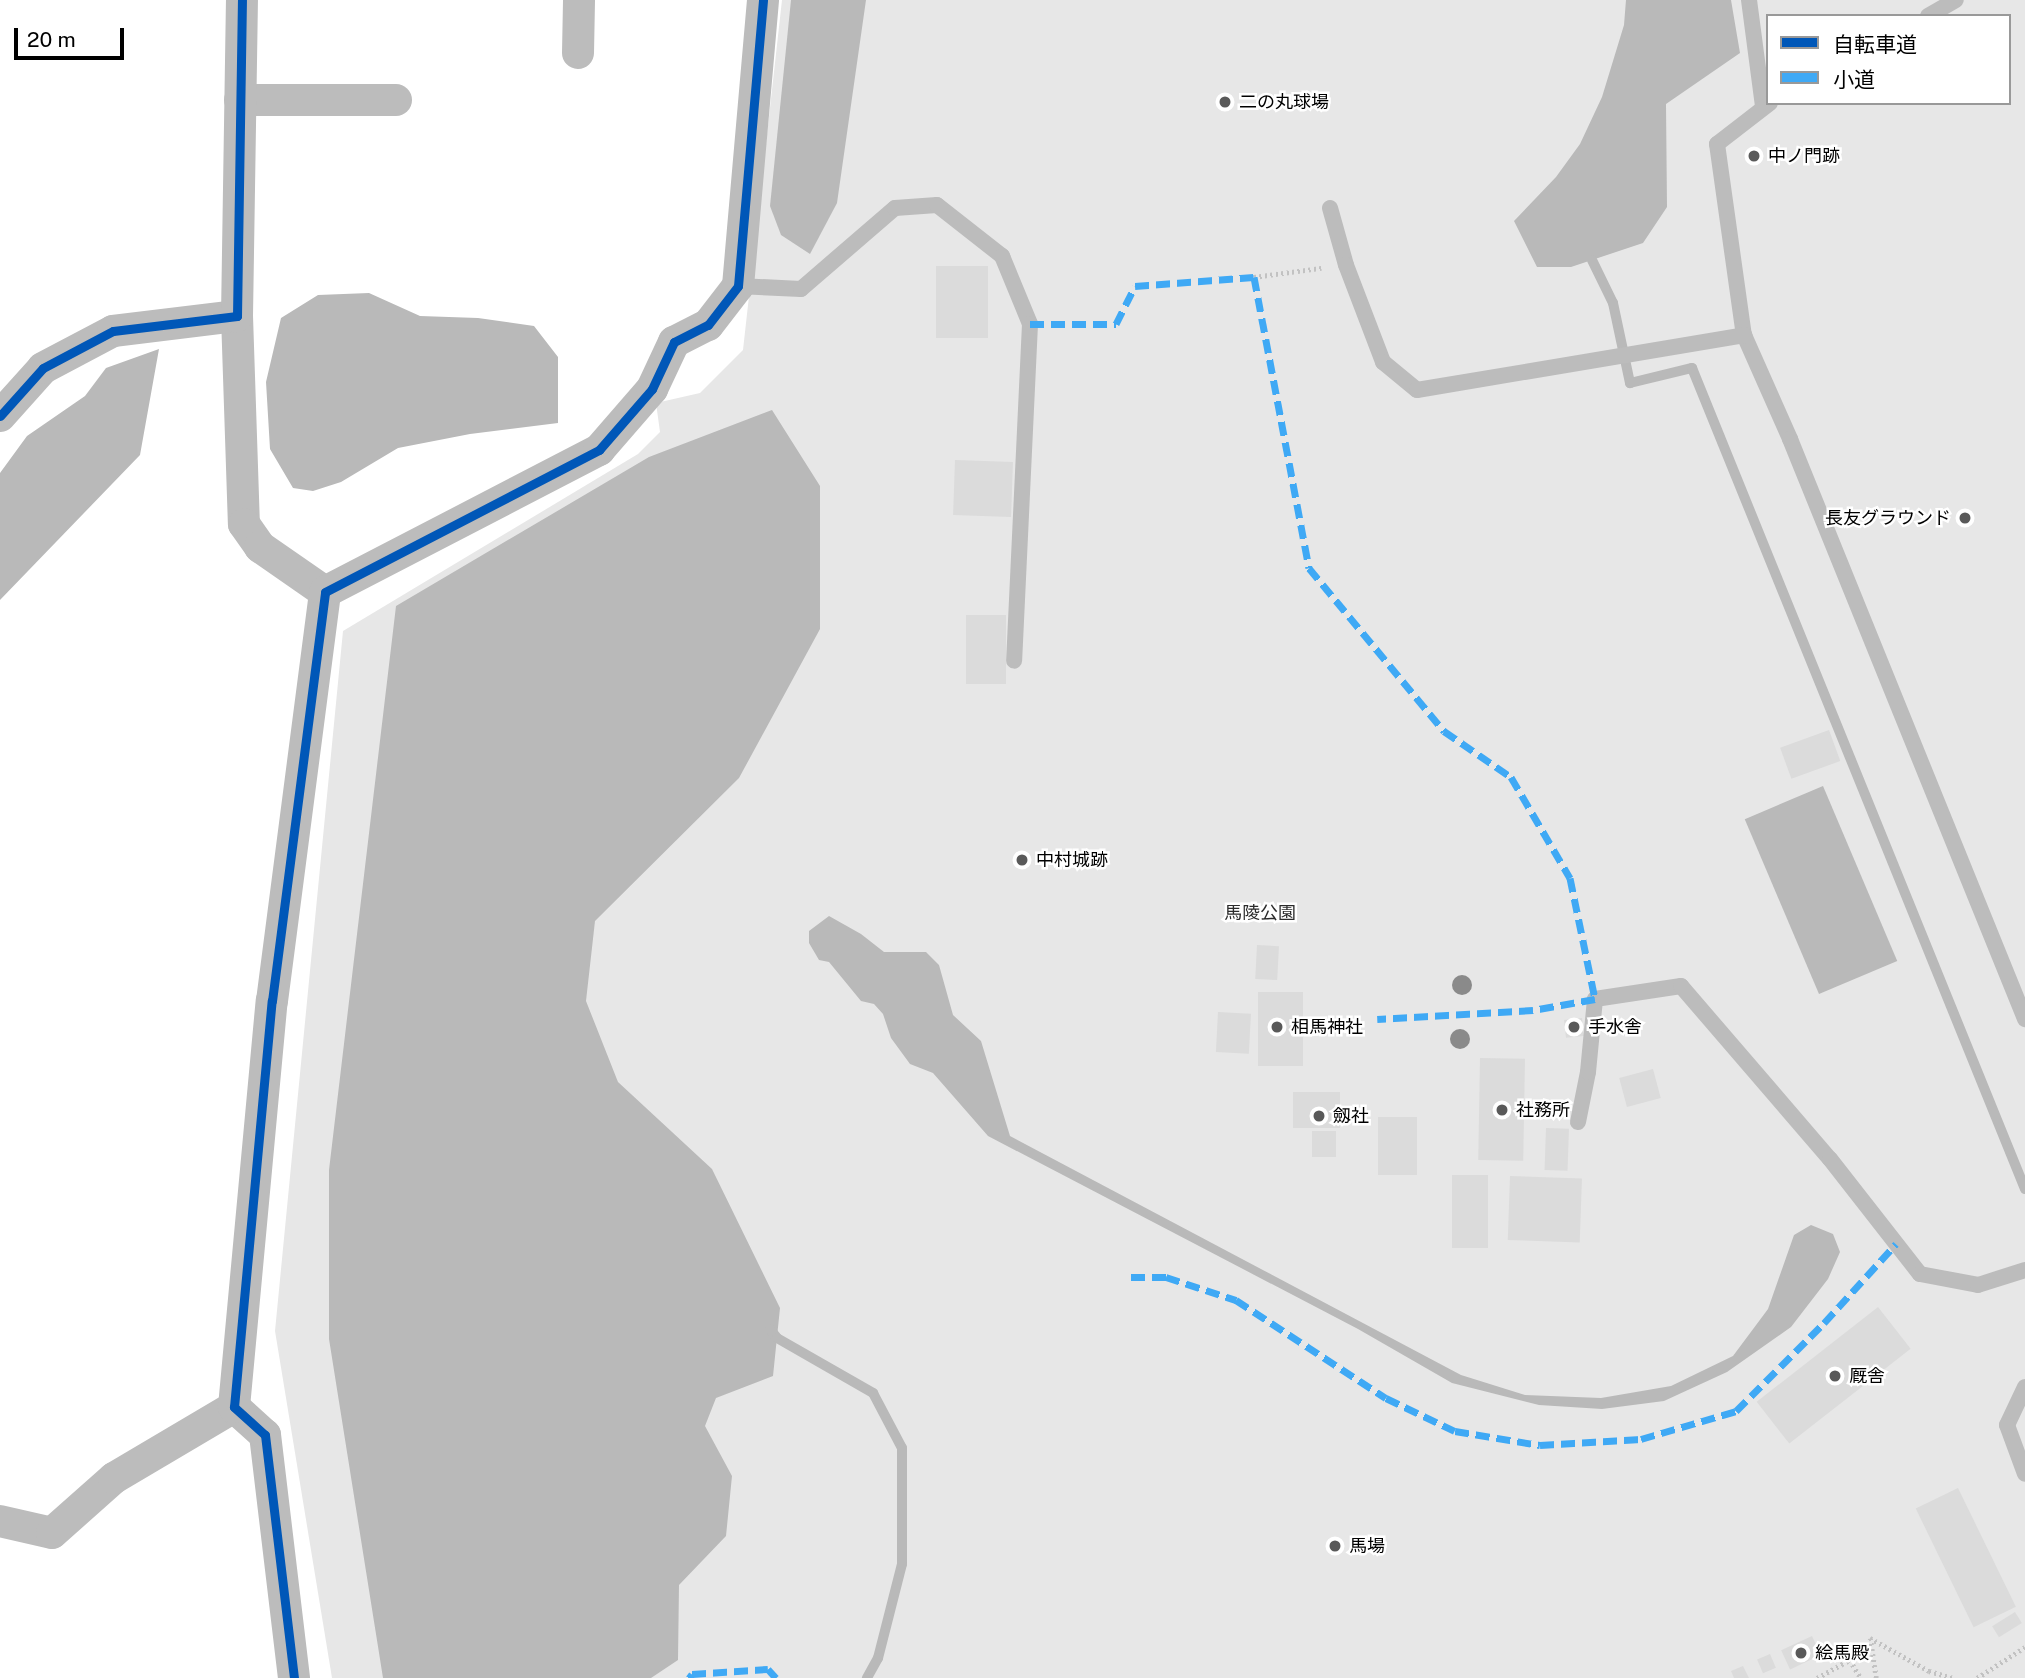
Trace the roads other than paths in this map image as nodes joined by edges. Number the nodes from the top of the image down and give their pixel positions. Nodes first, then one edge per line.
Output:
1 (242, 0) edge
2 (579, 0) edge
3 (763, 0) edge
4 (1749, 0) edge
5 (1956, 0) edge
6 (1932, 14) edge
7 (578, 53) dead end
8 (1766, 99) edge
9 (240, 100) junction
10 (396, 100) dead end
11 (1767, 105) edge
12 (1330, 208) dead end
13 (738, 286) junction
14 (237, 316) junction
15 (1744, 335) junction
16 (0, 416) edge
17 (326, 592) junction
18 (1014, 662) dead end
19 (2025, 1018) edge
20 (1578, 1122) dead end
21 (2025, 1270) edge
22 (2025, 1387) edge
23 (234, 1407) junction
24 (2025, 1474) edge
25 (0, 1521) edge
26 (294, 1678) edge

1 - 9 street
2 - 7 street
3 - 13 street
4 - 8 lane
5 - 6 lane
9 - 10 street
9 - 14 street
11 - 15 lane
12 - 15 lane
13 - 17 street
13 - 18 lane
14 - 16 street
14 - 17 street
15 - 19 lane
17 - 23 street
20 - 21 lane
22 - 24 lane
23 - 25 street
23 - 26 street

